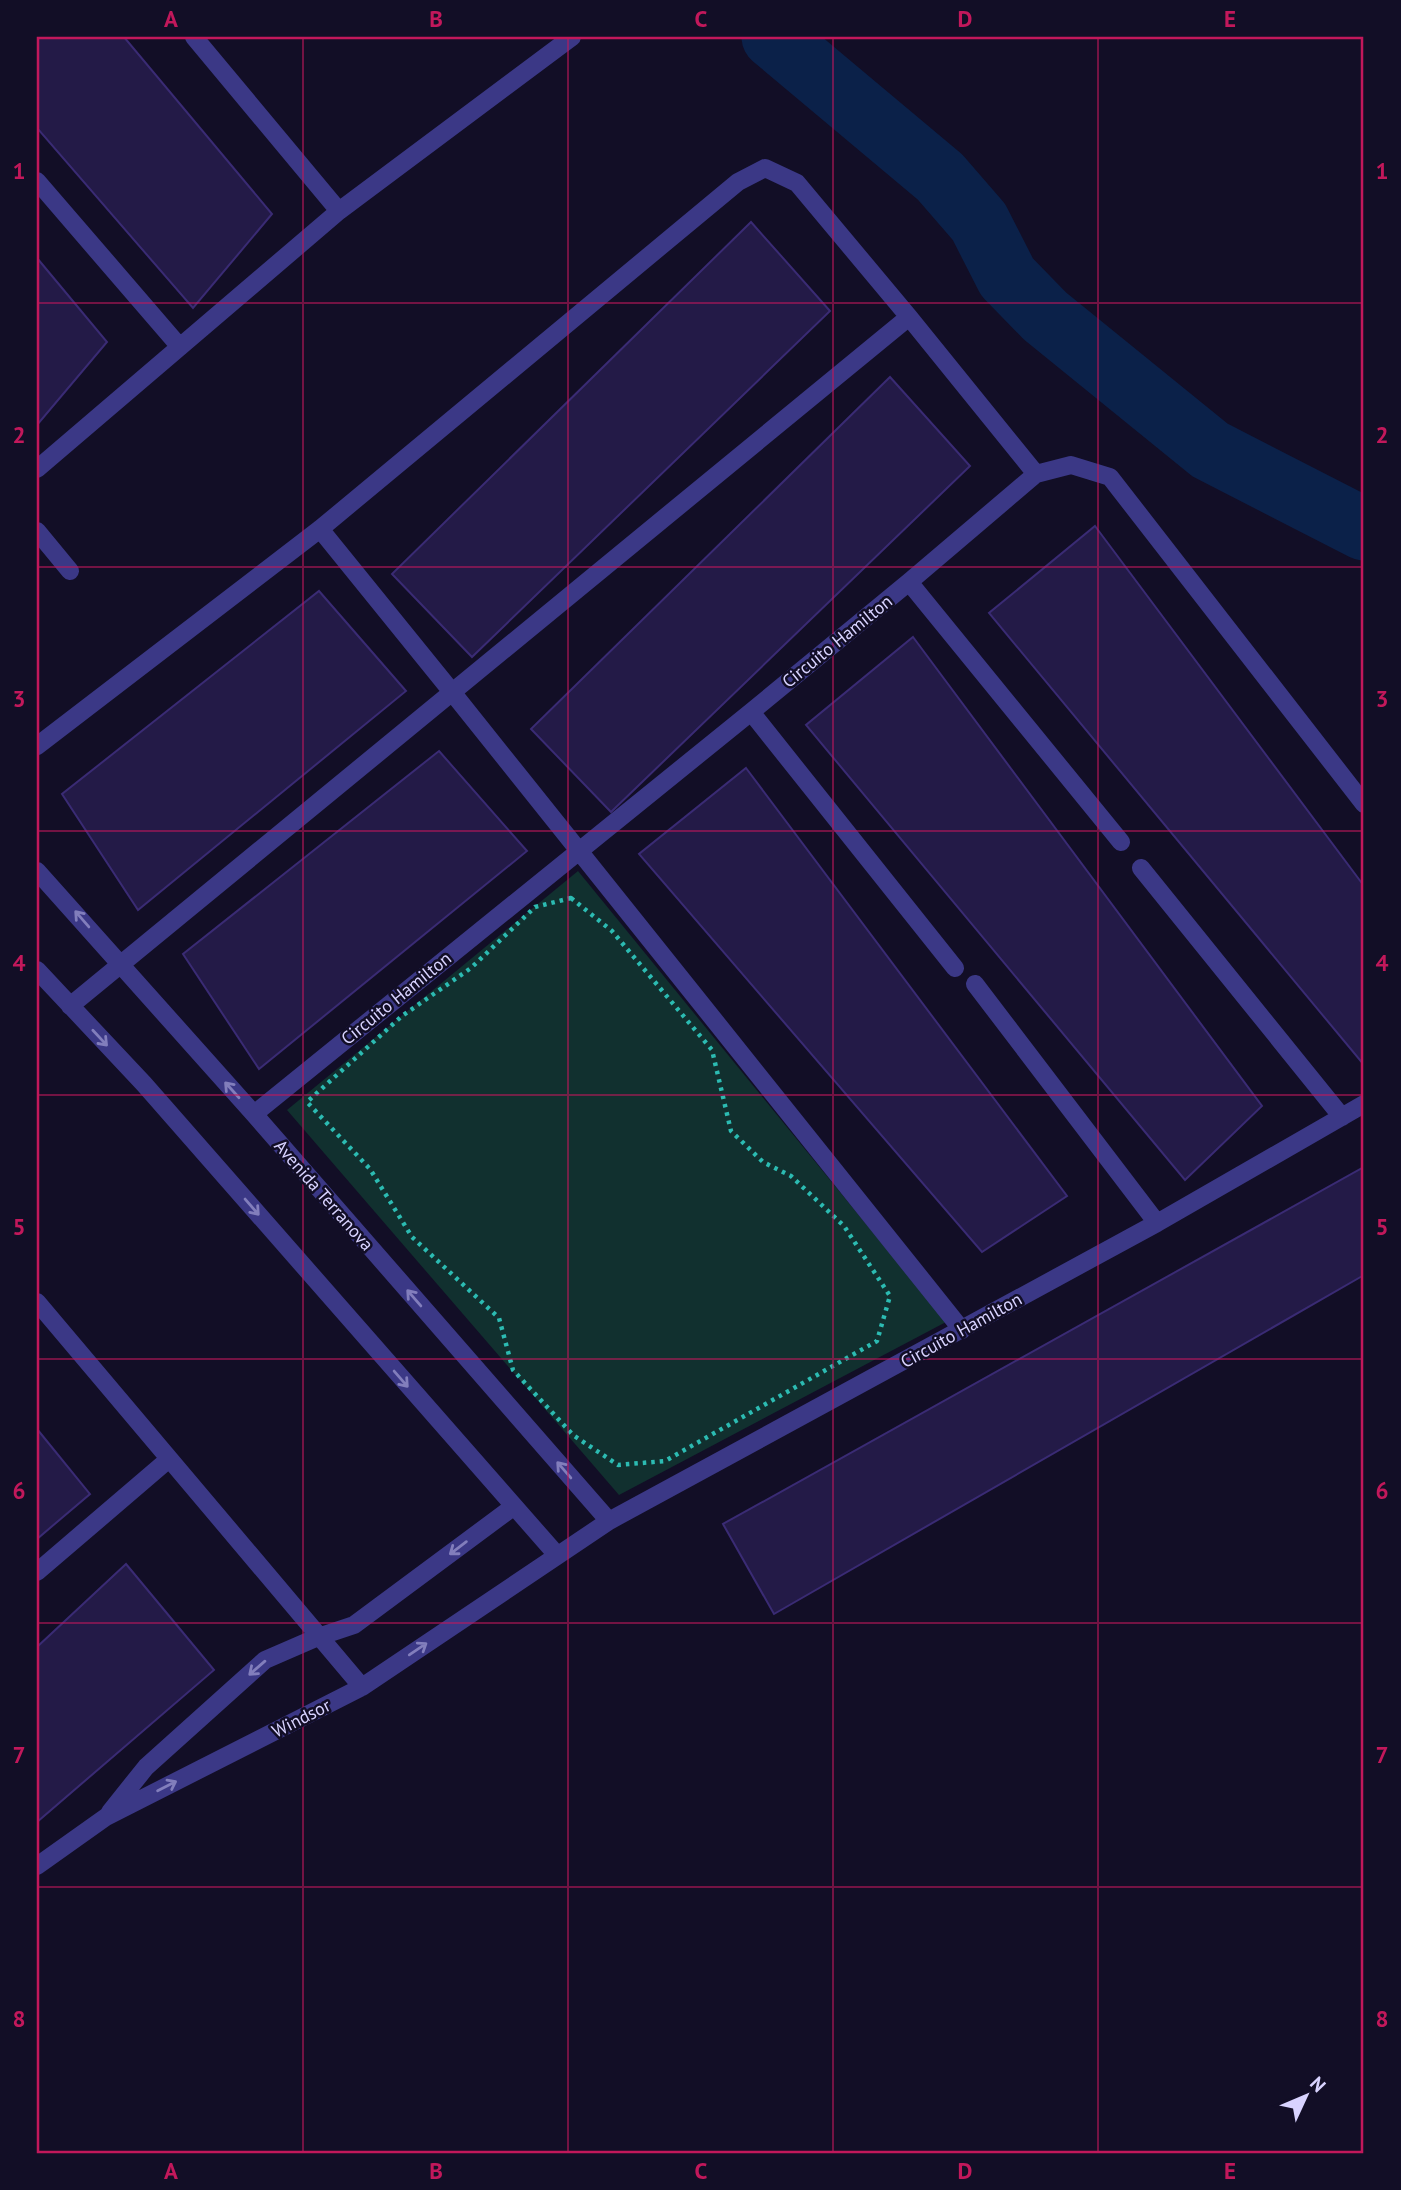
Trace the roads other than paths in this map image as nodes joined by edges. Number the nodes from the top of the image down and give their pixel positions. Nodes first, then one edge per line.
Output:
1 (194, 37) edge
2 (572, 37) edge
3 (37, 181) edge
4 (340, 211) junction
5 (909, 317) junction
6 (180, 347) junction
7 (37, 469) edge
8 (1036, 474) junction
9 (320, 529) junction
10 (37, 531) edge
11 (70, 571) dead end
12 (909, 582) junction
13 (452, 692) junction
14 (751, 712) junction
15 (37, 746) edge
16 (1364, 804) edge
17 (1121, 842) dead end
18 (578, 850) junction
19 (1141, 868) dead end
20 (37, 871) edge
21 (121, 964) junction
22 (955, 968) dead end
23 (37, 970) edge
24 (975, 984) dead end
25 (70, 1006) junction
26 (1364, 1104) edge
27 (254, 1114) junction
28 (1342, 1117) junction
29 (1157, 1223) junction
30 (37, 1302) edge
31 (962, 1330) junction
32 (169, 1459) junction
33 (513, 1507) junction
34 (609, 1521) junction
35 (557, 1555) junction
36 (37, 1572) edge
37 (318, 1637) junction
38 (362, 1687) junction
39 (106, 1817) junction
40 (37, 1866) edge

1 - 4 street
2 - 4 street
3 - 6 street
4 - 6 street
5 - 8 street
5 - 9 street
5 - 13 street
6 - 7 street
8 - 12 street, Circuito Hamilton
8 - 16 street, Circuito Hamilton
9 - 13 street
9 - 15 street
10 - 11 street
12 - 14 street, Circuito Hamilton
12 - 17 street
13 - 18 street
13 - 21 street
14 - 18 street, Circuito Hamilton
14 - 22 street
18 - 27 street, Circuito Hamilton
18 - 31 street
19 - 28 street
21 -> 20 street, Avenida Terranova
21 - 25 street
27 -> 21 street, Avenida Terranova
23 - 25 street
24 - 29 street
25 -> 33 street
26 - 28 street, Circuito Hamilton
34 -> 27 street, Avenida Terranova
28 - 29 street, Circuito Hamilton
29 - 31 street, Circuito Hamilton
30 - 32 street
31 - 34 street, Circuito Hamilton
32 - 36 street
32 - 37 street
33 - 35 street
33 -> 37 street
34 - 35 street, Circuito Hamilton
38 -> 35 street, Windsor
37 - 38 street
37 -> 39 street
39 -> 38 street, Windsor
39 - 40 street, Windsor

